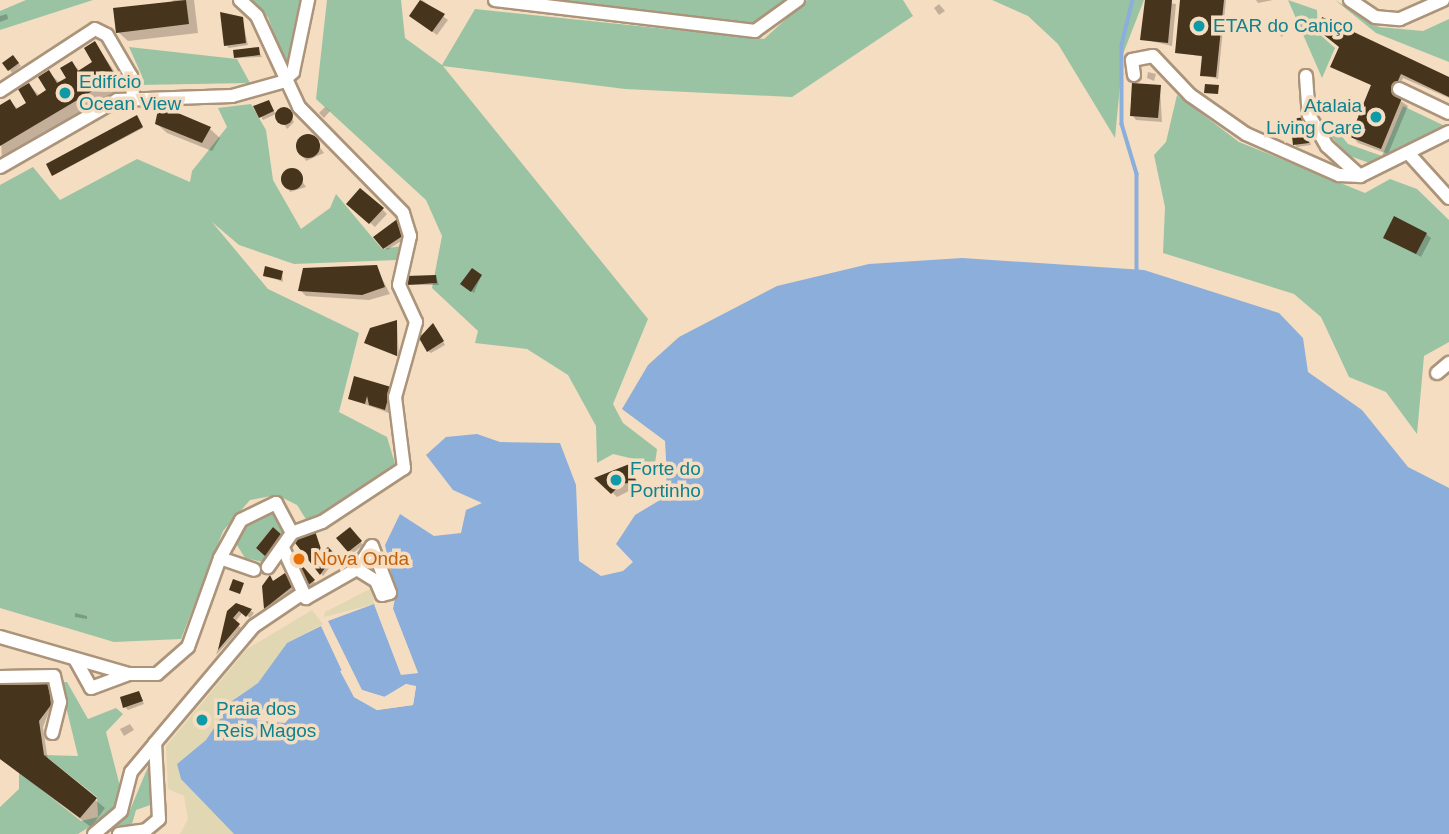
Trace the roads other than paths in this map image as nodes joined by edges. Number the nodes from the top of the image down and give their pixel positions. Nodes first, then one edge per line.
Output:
1 (240, 0) edge
2 (308, 0) edge
3 (495, 0) edge
4 (797, 0) edge
5 (1350, 0) edge
6 (1443, 0) edge
7 (1134, 75) dead end
8 (1306, 76) dead end
9 (282, 82) junction
10 (1399, 89) dead end
11 (0, 92) edge
12 (133, 96) junction
13 (1449, 113) edge
14 (1449, 132) edge
15 (1410, 155) junction
16 (0, 167) edge
17 (1360, 176) junction
18 (1449, 198) edge
19 (1449, 363) edge
20 (1437, 373) dead end
21 (292, 533) junction
22 (284, 550) junction
23 (220, 558) junction
24 (268, 567) dead end
25 (357, 569) dead end
26 (254, 570) dead end
27 (303, 593) junction
28 (0, 637) edge
29 (75, 659) junction
30 (129, 674) junction
31 (0, 677) edge
32 (52, 733) dead end
33 (155, 743) junction
34 (94, 834) edge
35 (119, 834) edge

1 - 9 street
2 - 9 street
3 - 4 street
5 - 6 street
7 - 17 street
8 - 17 street
9 - 12 street
9 - 21 street
10 - 13 street
11 - 12 street
12 - 16 street
14 - 15 street
15 - 17 street
15 - 18 street
19 - 20 street
21 - 22 street
21 - 23 street
22 - 24 street
22 - 27 street
23 - 26 street
23 - 30 street
25 - 27 street
27 - 33 street
28 - 29 street
29 - 30 street
29 - 30 street
31 - 32 street
33 - 34 street
33 - 35 street

